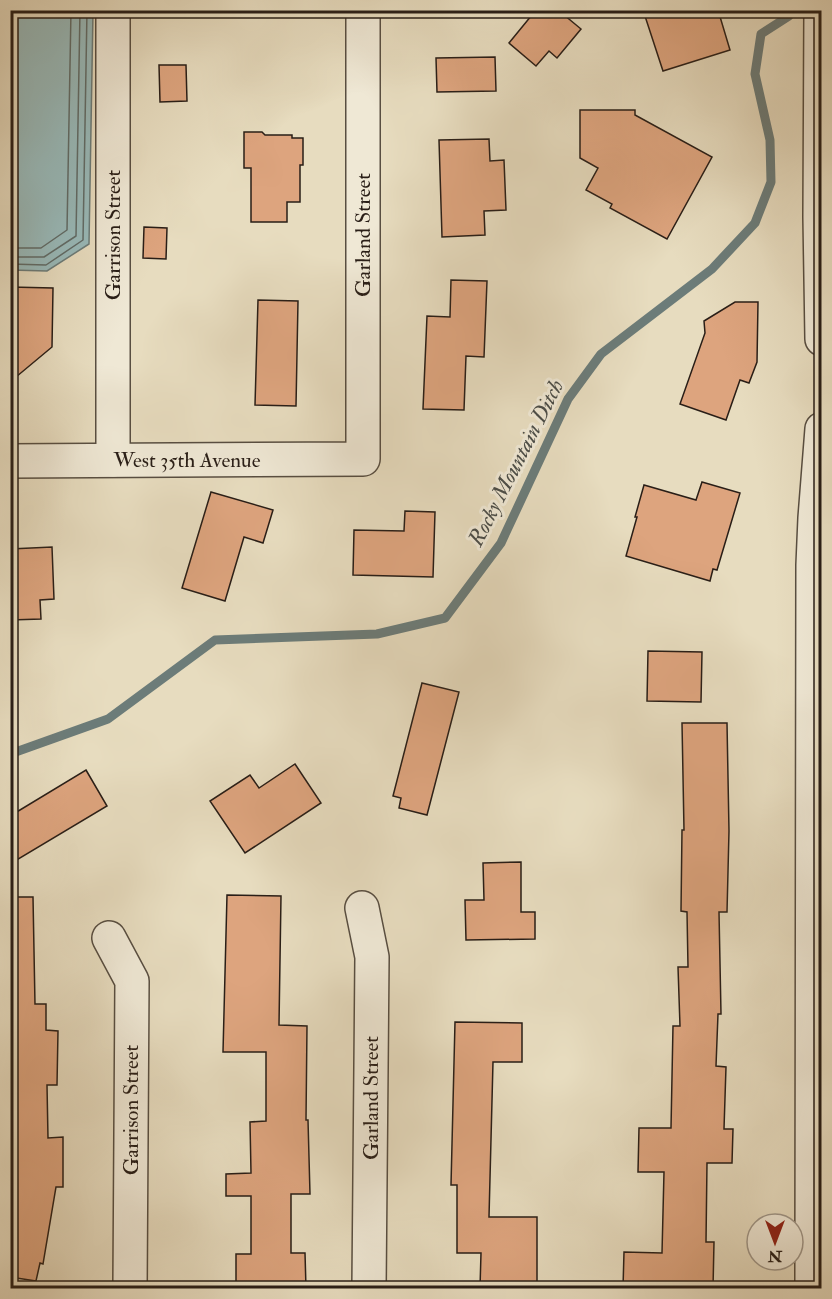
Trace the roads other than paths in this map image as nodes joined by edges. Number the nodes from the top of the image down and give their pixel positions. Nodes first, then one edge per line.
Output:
1 (113, 10) edge
2 (363, 10) edge
3 (821, 10) edge
4 (822, 339) edge
5 (822, 429) edge
6 (363, 459) joint
7 (113, 460) junction
8 (10, 461) edge
9 (362, 908) dead end
10 (109, 938) dead end
11 (130, 1288) edge
12 (369, 1288) edge
13 (812, 1288) edge

1 - 7 street, Garrison Street
2 - 6 street, Garland Street
3 - 4 street
5 - 13 street
6 - 7 street, West 35th Avenue
7 - 8 street, West 35th Avenue
9 - 12 street, Garland Street
10 - 11 street, Garrison Street

